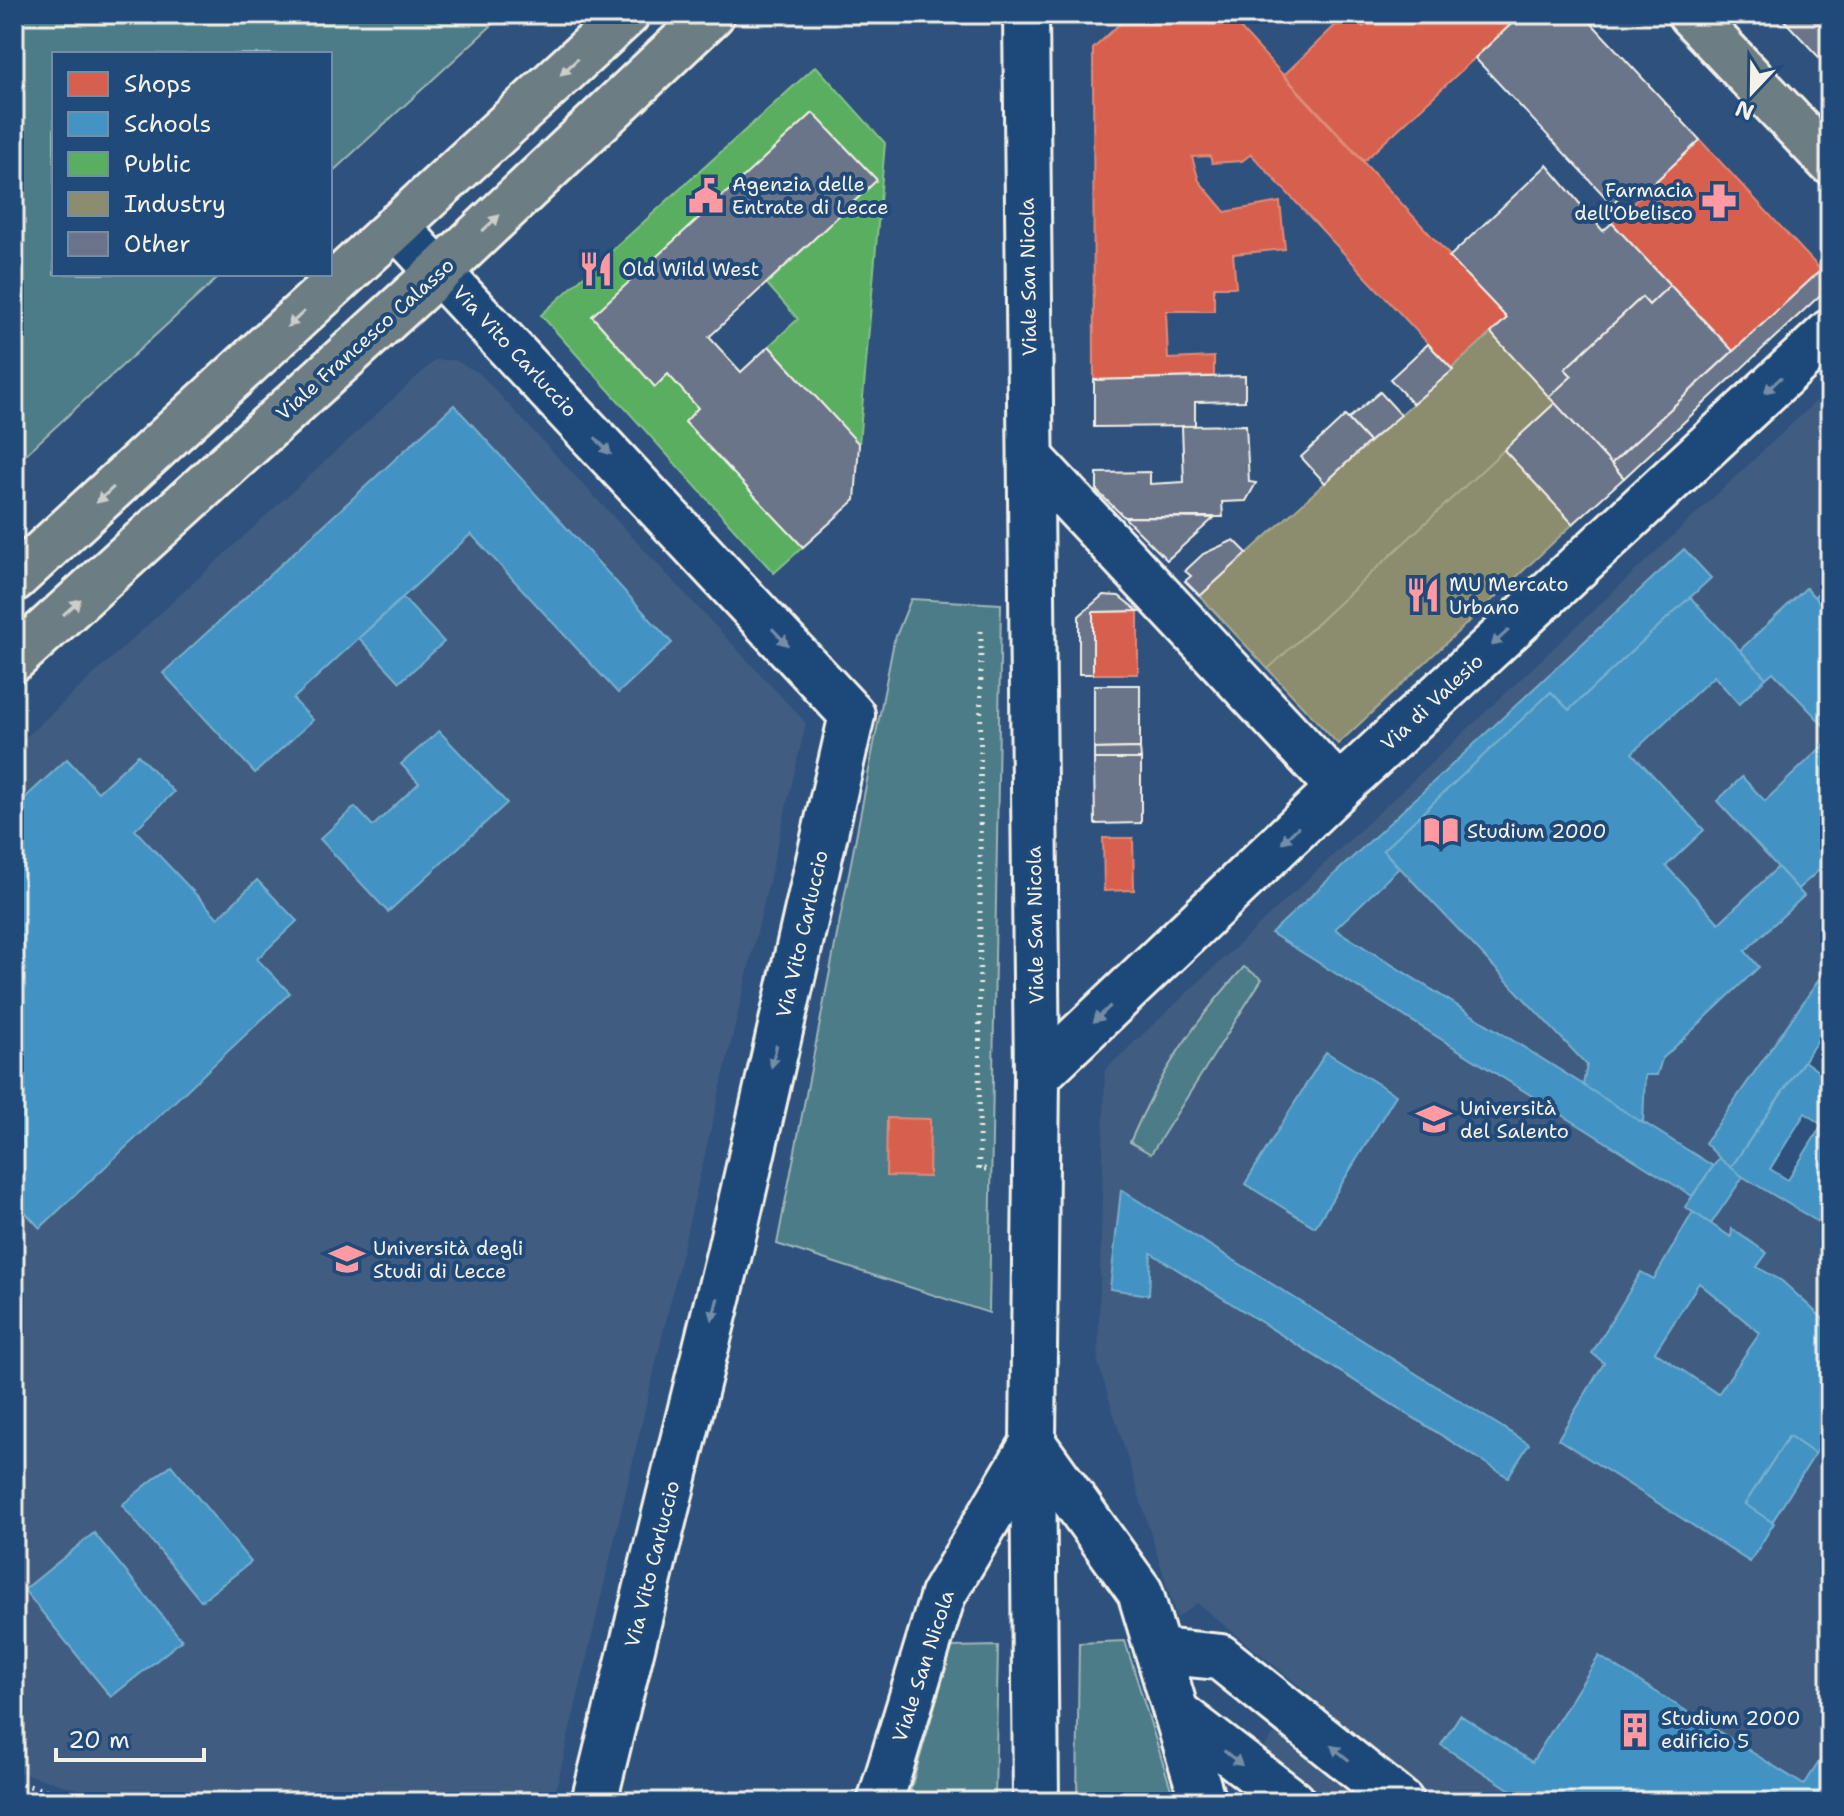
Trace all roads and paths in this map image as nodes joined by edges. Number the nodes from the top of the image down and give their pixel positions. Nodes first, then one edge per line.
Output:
1 (627, 14) edge
2 (712, 14) edge
3 (1690, 14) edge
4 (1036, 23) edge
5 (1830, 162) edge
6 (396, 226) junction
7 (440, 271) junction
8 (1830, 332) edge
9 (1031, 458) junction
10 (14, 579) edge
11 (14, 659) edge
12 (1339, 788) junction
13 (1037, 1076) junction
14 (1033, 1443) junction
15 (1158, 1651) junction
16 (1176, 1712) junction
17 (14, 1782) edge
18 (89, 1802) edge
19 (594, 1802) edge
20 (880, 1802) edge
21 (1036, 1802) edge
22 (1203, 1802) edge
23 (1293, 1802) edge
24 (1401, 1802) edge

1 -> 6 main road
7 -> 2 main road, Viale Francesco Calasso
3 - 5 main road
4 - 9 street, Viale San Nicola
6 - 7 street, Via Vito Carluccio
6 -> 10 main road
11 -> 7 main road, Viale Francesco Calasso
7 -> 19 street, Via Vito Carluccio
8 -> 12 street, Via di Valesio
9 - 12 street
9 - 13 street, Viale San Nicola
12 -> 13 street, Via di Valesio
13 - 14 street, Viale San Nicola
14 - 15 street
14 - 20 street, Viale San Nicola
14 - 21 street
15 - 16 street
24 -> 15 street
16 - 22 street
16 -> 23 street
17 - 18 path

